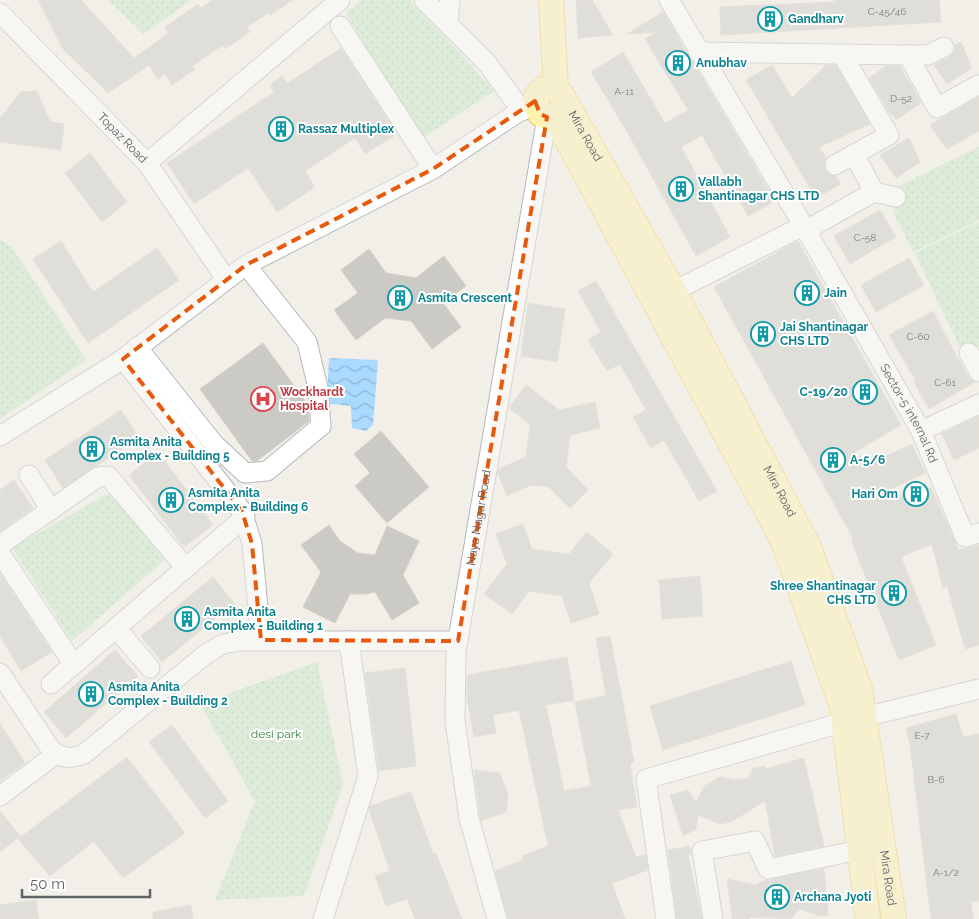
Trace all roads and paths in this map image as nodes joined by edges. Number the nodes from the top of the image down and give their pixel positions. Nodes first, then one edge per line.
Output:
1 (340, 0) edge
2 (424, 0) edge
3 (450, 0) edge
4 (536, 0) edge
5 (551, 0) edge
6 (669, 0) edge
7 (0, 13) edge
8 (448, 23) junction
9 (340, 26) dead end
10 (944, 47) dead end
11 (698, 52) junction
12 (842, 54) junction
13 (908, 55) junction
14 (978, 85) edge
15 (546, 104) junction
16 (854, 154) junction
17 (148, 163) junction
18 (835, 165) dead end
19 (433, 168) junction
20 (874, 192) junction
21 (896, 197) dead end
22 (804, 228) junction
23 (246, 265) junction
24 (226, 279) junction
25 (674, 291) junction
26 (138, 347) junction
27 (969, 352) dead end
28 (123, 359) junction
29 (979, 372) edge
30 (979, 404) edge
31 (921, 431) junction
32 (0, 436) edge
33 (29, 475) dead end
34 (51, 510) junction
35 (244, 518) junction
36 (979, 533) edge
37 (0, 545) edge
38 (0, 553) edge
39 (186, 568) junction
40 (116, 628) junction
41 (261, 640) junction
42 (349, 641) junction
43 (458, 641) junction
44 (74, 665) junction
45 (150, 668) dead end
46 (0, 673) edge
47 (51, 684) dead end
48 (979, 689) edge
49 (855, 719) junction
50 (56, 754) junction
51 (0, 796) edge
52 (859, 850) junction
53 (323, 919) edge
54 (498, 919) edge
55 (666, 919) edge
56 (713, 919) edge
57 (868, 919) edge
58 (894, 919) edge

1 - 17 street
2 - 8 street
3 - 8 street
4 - 15 main road, Mira Road
5 - 15 main road, Mira Road
6 - 11 street, Sector-5 internal Rd
7 - 17 street, Topaz Road
8 - 15 street
9 - 19 street
10 - 13 street
11 - 12 street
11 - 22 street, Sector-5 internal Rd
12 - 13 street
12 - 16 street
13 - 14 street
15 - 19 street
15 - 25 main road, Mira Road
15 - 43 street, Naya Nagar Road
15 - 49 main road, Mira Road
16 - 18 street
16 - 20 street
17 - 24 street, Topaz Road
19 - 23 street
20 - 21 street
20 - 22 street
22 - 25 street
22 - 31 street, Sector-5 internal Rd
23 - 24 street
23 - 26 street
24 - 26 street
25 - 49 main road, Mira Road
26 - 28 street
27 - 29 street
28 - 32 street
28 - 35 street
30 - 31 street
31 - 36 street, Sector-5 internal Rd
33 - 34 street
34 - 37 street
34 - 39 street
35 - 39 street
35 - 41 street
38 - 44 street
39 - 40 street
40 - 44 street
40 - 45 street
41 - 42 street
41 - 50 street
42 - 43 street
42 - 53 street
43 - 54 street, Naya Nagar Road
44 - 47 street
46 - 50 street
48 - 49 street
49 - 52 main road, Mira Road
49 - 55 street
49 - 58 main road, Mira Road
50 - 51 street
52 - 56 street
52 - 57 main road, Mira Road

